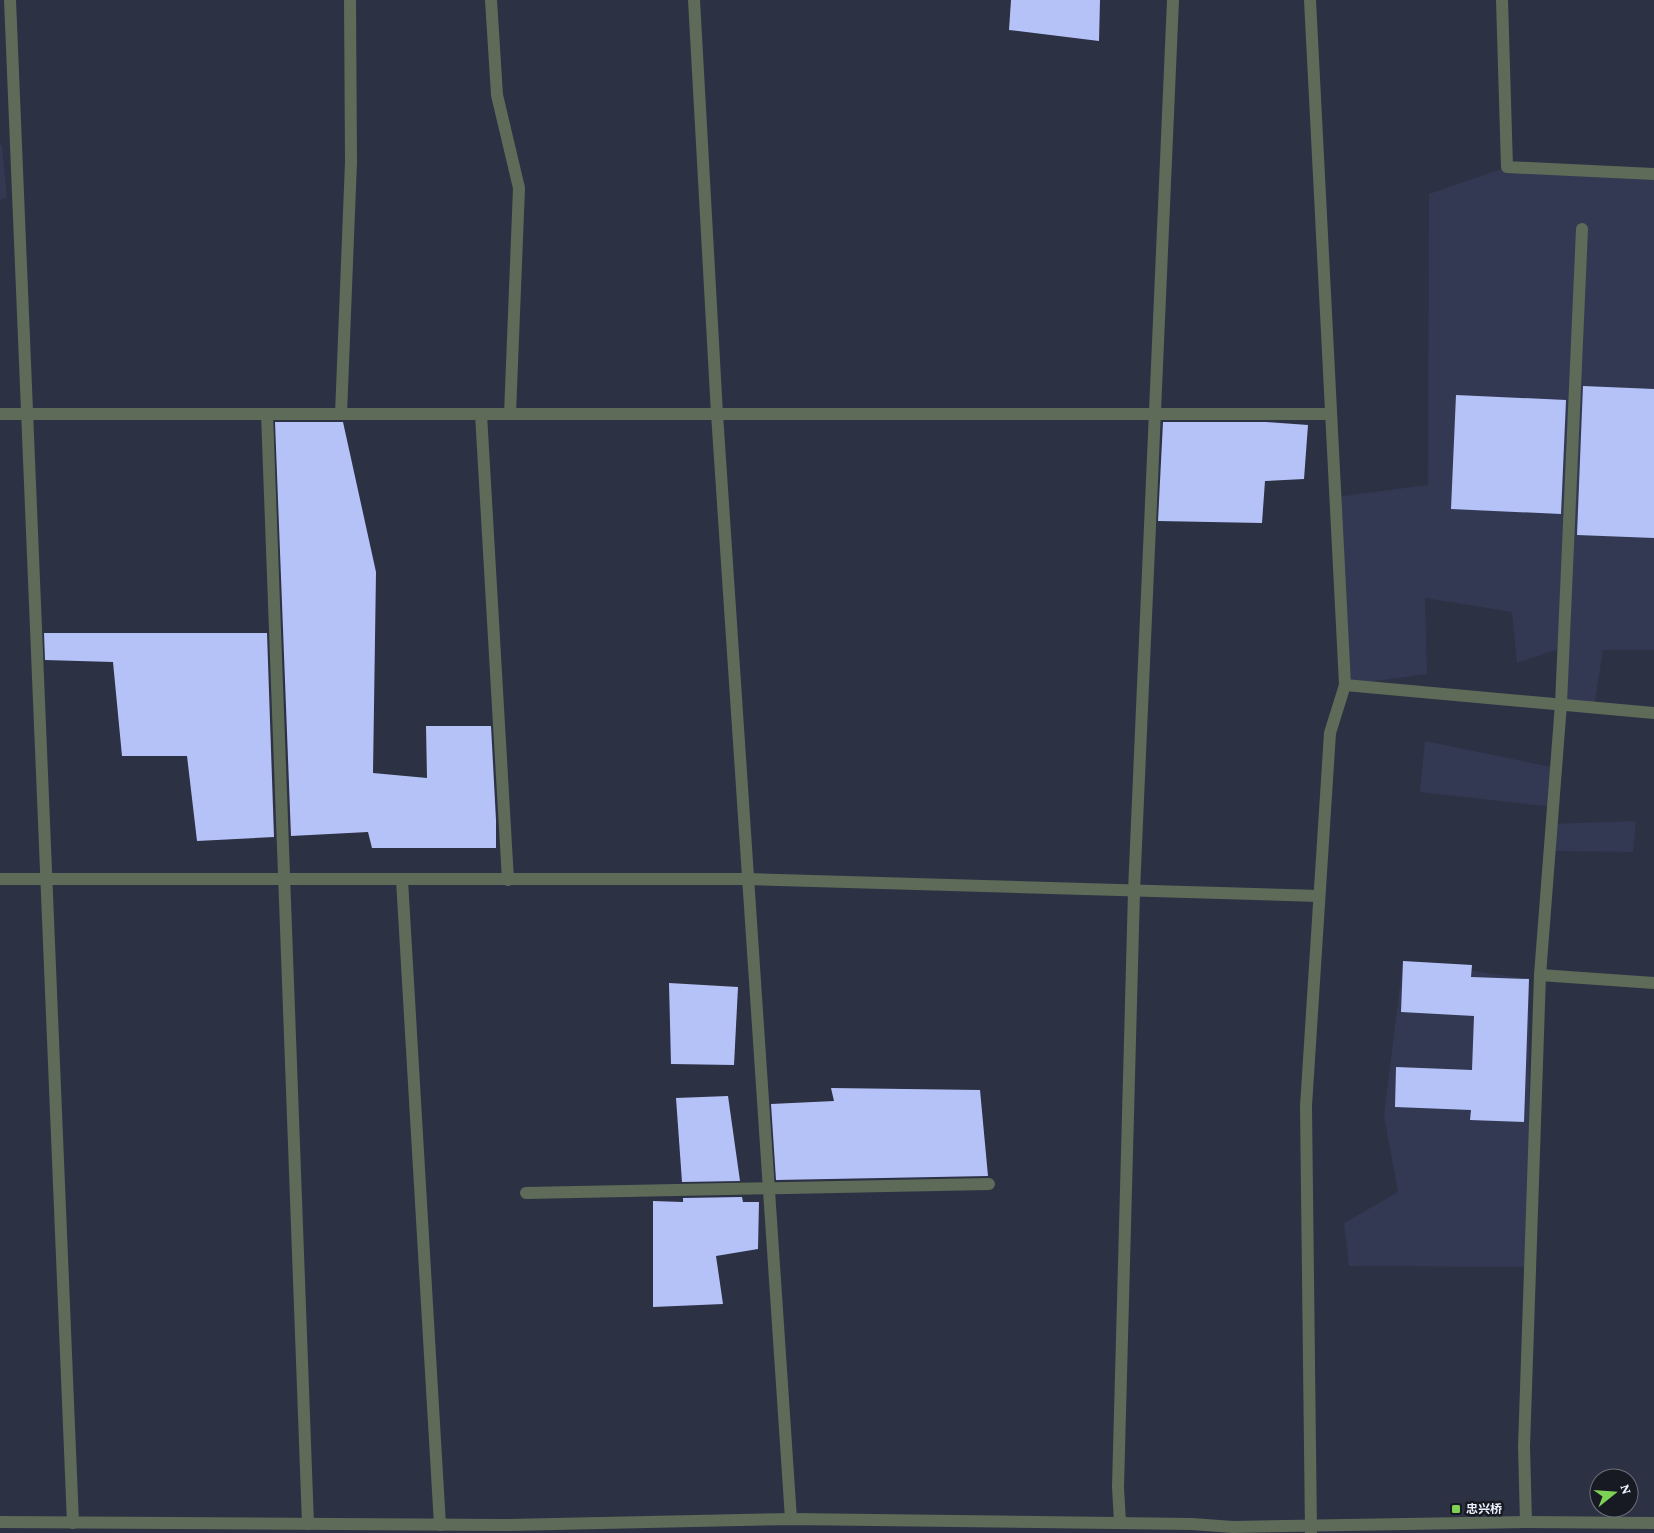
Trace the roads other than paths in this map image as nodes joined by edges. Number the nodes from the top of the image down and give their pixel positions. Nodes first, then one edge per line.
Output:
1 (10, 0) edge
2 (350, 0) edge
3 (491, 0) edge
4 (694, 0) edge
5 (1173, 0) edge
6 (1310, 0) edge
7 (1502, 0) edge
8 (6, 60) edge
9 (1654, 174) edge
10 (1582, 229) dead end
11 (0, 414) edge
12 (27, 414) junction
13 (267, 414) junction
14 (341, 414) junction
15 (481, 414) junction
16 (510, 414) junction
17 (717, 414) junction
18 (1155, 414) junction
19 (1331, 414) junction
20 (1345, 685) junction
21 (1561, 704) junction
22 (1654, 713) edge
23 (0, 879) edge
24 (749, 879) junction
25 (46, 880) junction
26 (283, 880) junction
27 (402, 880) junction
28 (508, 880) junction
29 (1134, 891) junction
30 (1319, 896) junction
31 (1540, 975) junction
32 (1654, 983) edge
33 (989, 1184) dead end
34 (769, 1188) junction
35 (526, 1193) dead end
36 (791, 1519) junction
37 (0, 1522) edge
38 (1120, 1522) junction
39 (1526, 1522) junction
40 (73, 1523) junction
41 (1654, 1523) edge
42 (308, 1524) junction
43 (440, 1525) junction
44 (1311, 1529) edge

1 - 8 street
2 - 14 street
3 - 16 street
4 - 17 street
5 - 18 street
6 - 19 street
7 - 9 street
8 - 12 street
10 - 21 street
11 - 12 street
12 - 13 street
12 - 25 street
13 - 14 street
13 - 26 street
14 - 15 street
15 - 16 street
15 - 28 street
16 - 17 street
17 - 18 street
17 - 24 street
18 - 19 street
18 - 29 street
19 - 20 street
20 - 21 street
20 - 30 street
21 - 22 street
21 - 31 street
23 - 25 street
24 - 28 street
24 - 29 street
24 - 34 street
25 - 26 street
25 - 40 street
26 - 27 street
26 - 42 street
27 - 28 street
27 - 43 street
29 - 30 street
29 - 38 street
30 - 44 street
31 - 32 street
31 - 39 street
33 - 34 street
34 - 35 street
34 - 36 street
36 - 38 street
36 - 43 street
37 - 40 street
38 - 44 street
39 - 41 street
39 - 44 street
40 - 42 street
42 - 43 street

